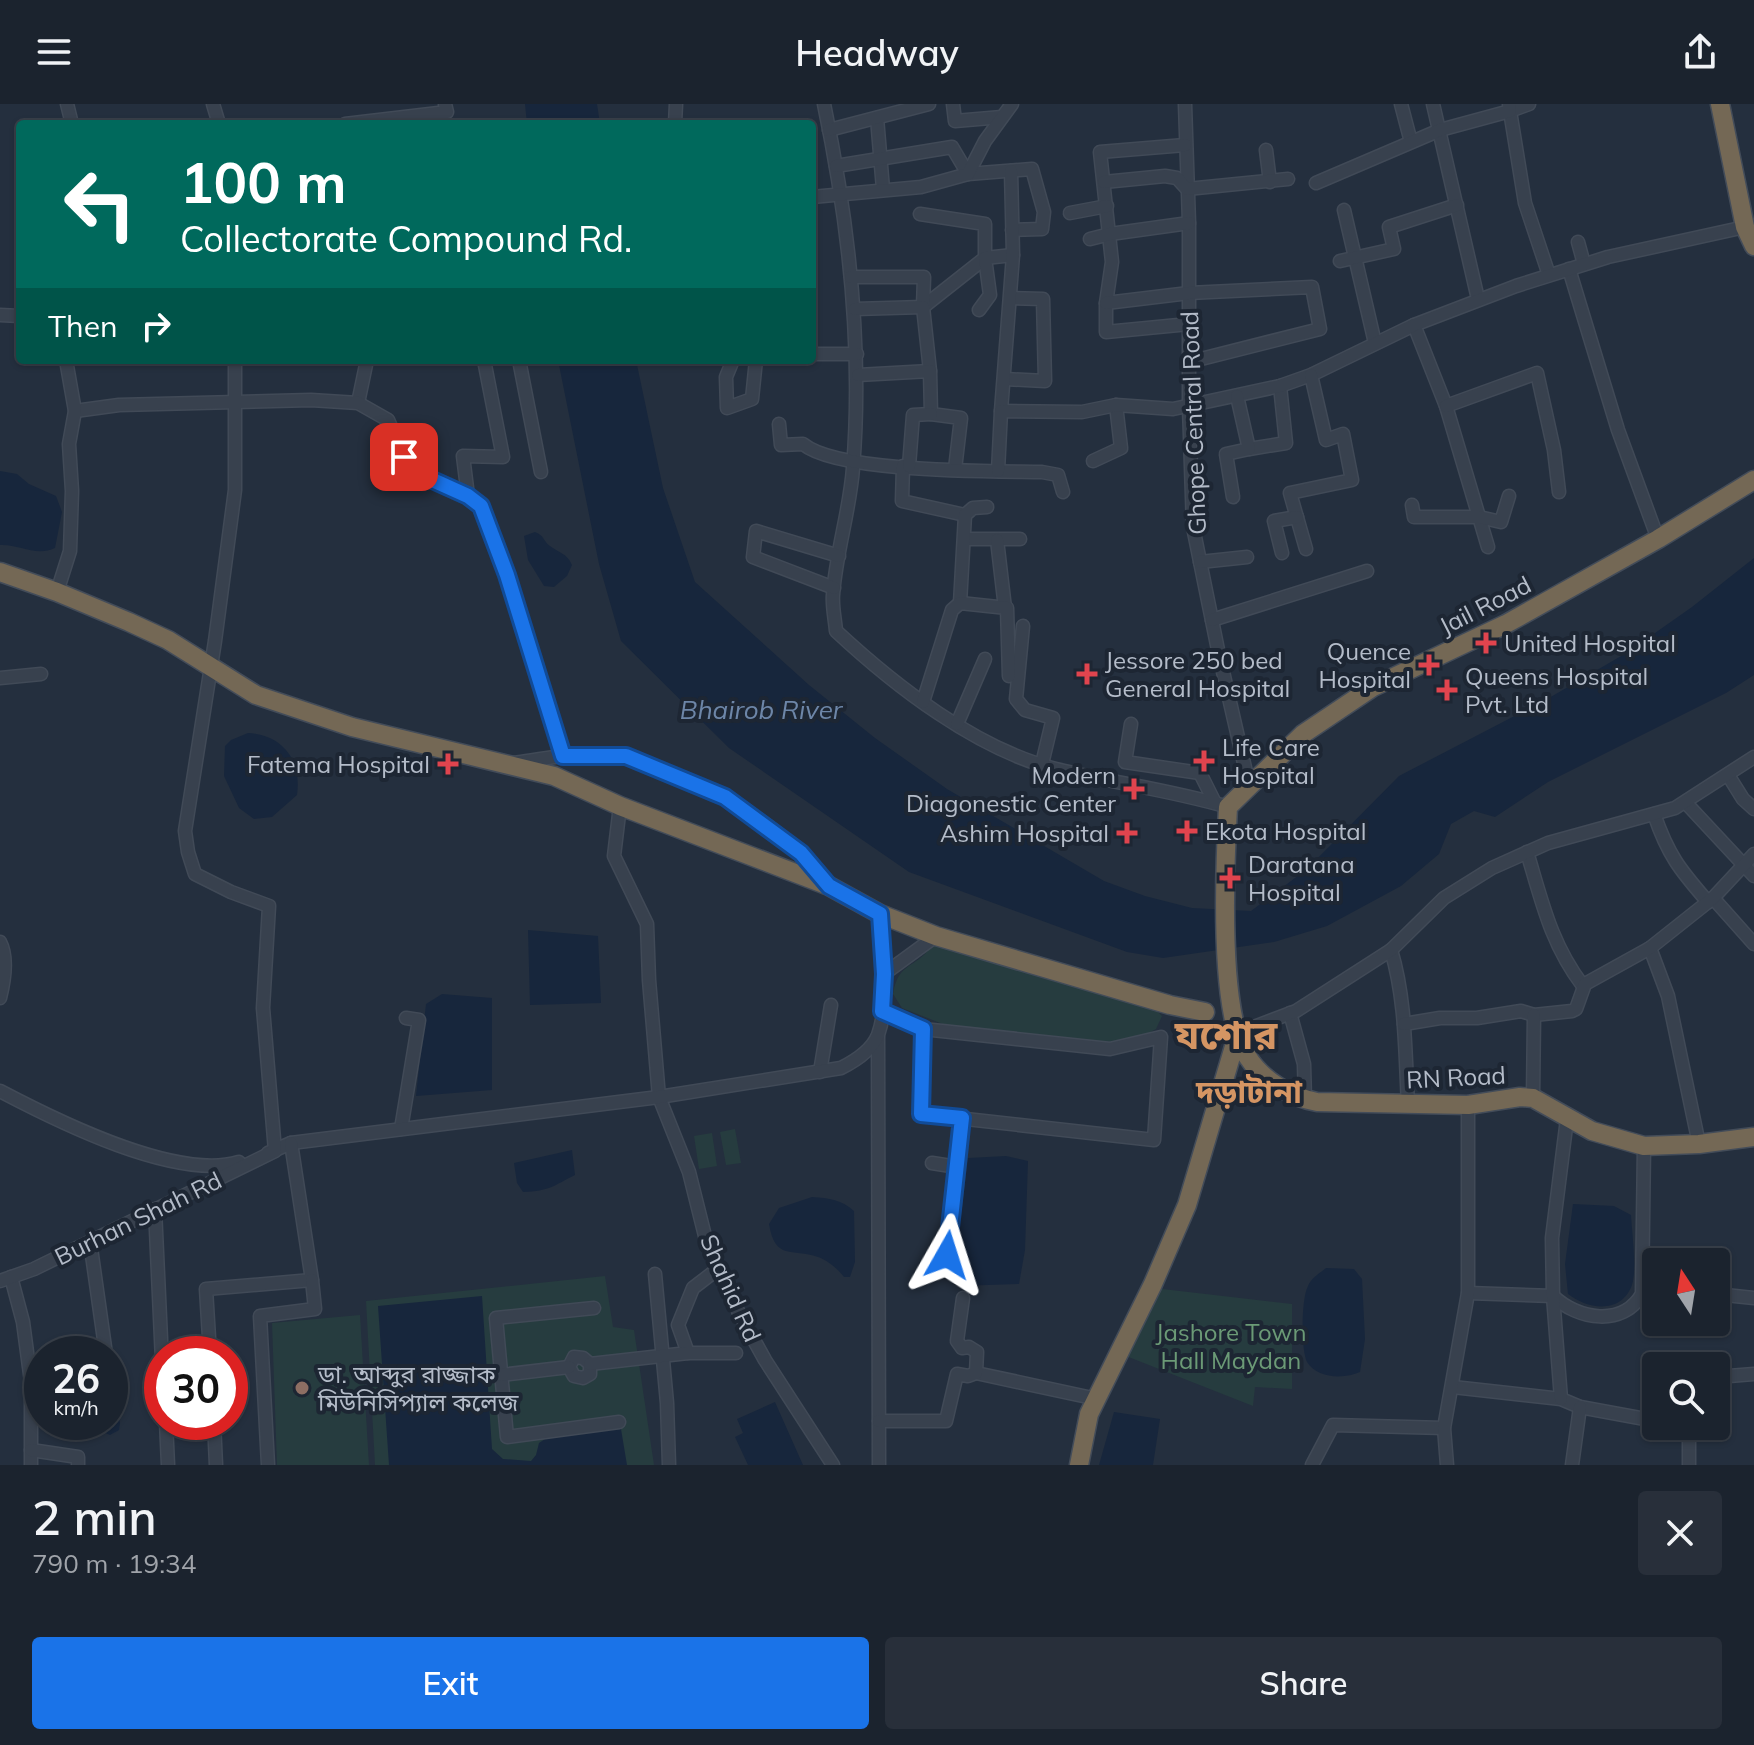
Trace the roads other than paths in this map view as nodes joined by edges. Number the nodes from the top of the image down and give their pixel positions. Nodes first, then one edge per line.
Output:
1 (824, 104) edge
2 (929, 104) edge
3 (953, 104) edge
4 (1012, 104) edge
5 (1185, 104) edge
6 (1401, 104) edge
7 (1433, 104) edge
8 (1529, 104) edge
9 (1720, 104) edge
10 (1510, 108) edge
11 (447, 113) edge
12 (1002, 117) junction
13 (877, 118) junction
14 (416, 120) edge
15 (829, 130) junction
16 (1440, 130) junction
17 (1411, 142) junction
18 (1185, 145) junction
19 (1266, 150) dead end
20 (880, 159) junction
21 (836, 166) junction
22 (1011, 171) junction
23 (968, 174) junction
24 (1288, 179) dead end
25 (1104, 182) junction
26 (1270, 182) junction
27 (1316, 183) dead end
28 (883, 189) junction
29 (1187, 189) junction
30 (1039, 190) junction
31 (1011, 193) junction
32 (840, 194) junction
33 (816, 197) edge
34 (1457, 205) junction
35 (1107, 206) junction
36 (1344, 210) dead end
37 (1070, 213) dead end
38 (920, 214) dead end
39 (1189, 223) junction
40 (1745, 227) junction
41 (1012, 230) junction
42 (1110, 234) junction
43 (1090, 239) dead end
44 (1578, 242) dead end
45 (1754, 246) edge
46 (1013, 255) junction
47 (985, 258) junction
48 (1355, 258) junction
49 (1340, 261) dead end
50 (1584, 264) junction
51 (1569, 269) junction
52 (1549, 275) junction
53 (851, 277) junction
54 (1189, 293) junction
55 (1011, 298) junction
56 (1478, 299) junction
57 (1106, 303) junction
58 (923, 307) junction
59 (855, 309) junction
60 (979, 310) dead end
61 (1189, 324) junction
62 (1414, 325) junction
63 (1375, 343) junction
64 (816, 354) edge
65 (857, 354) junction
66 (1189, 362) junction
67 (67, 364) edge
68 (235, 364) edge
69 (366, 364) edge
70 (485, 364) edge
71 (520, 364) edge
72 (731, 364) edge
73 (756, 364) edge
74 (930, 371) junction
75 (858, 375) junction
76 (1311, 375) junction
77 (1005, 379) junction
78 (1280, 386) junction
79 (1237, 396) junction
80 (235, 401) junction
81 (358, 403) junction
82 (1116, 405) junction
83 (1446, 406) junction
84 (1189, 407) junction
85 (75, 411) junction
86 (1001, 411) junction
87 (931, 414) junction
88 (779, 424) dead end
89 (1249, 449) junction
90 (1093, 461) dead end
91 (854, 463) junction
92 (906, 466) junction
93 (955, 469) junction
94 (998, 471) junction
95 (541, 472) dead end
96 (1754, 480) edge
97 (1063, 492) dead end
98 (1559, 492) dead end
99 (468, 496) junction
100 (1509, 496) dead end
101 (1233, 497) dead end
102 (1412, 505) dead end
103 (987, 507) dead end
104 (965, 515) junction
105 (1297, 517) junction
106 (1479, 517) junction
107 (965, 539) junction
108 (1020, 539) dead end
109 (1658, 539) junction
110 (997, 540) junction
111 (1488, 547) dead end
112 (1306, 549) dead end
113 (1282, 553) dead end
114 (839, 556) junction
115 (1247, 557) dead end
116 (1200, 562) junction
117 (1367, 571) dead end
118 (0, 572) edge
119 (834, 588) junction
120 (57, 592) junction
121 (960, 603) junction
122 (1005, 608) junction
123 (1212, 620) junction
124 (1023, 626) dead end
125 (985, 659) dead end
126 (210, 668) junction
127 (41, 674) dead end
128 (1009, 676) dead end
129 (0, 678) edge
130 (923, 702) junction
131 (957, 724) junction
132 (1131, 724) dead end
133 (563, 756) junction
134 (1754, 757) edge
135 (508, 764) junction
136 (1042, 764) junction
137 (1728, 775) junction
138 (1249, 785) junction
139 (1686, 803) junction
140 (1221, 805) junction
141 (620, 806) junction
142 (1754, 809) edge
143 (1654, 814) junction
144 (1527, 852) junction
145 (1754, 854) edge
146 (1743, 864) junction
147 (1754, 876) edge
148 (829, 886) junction
149 (1710, 900) junction
150 (880, 914) junction
151 (899, 921) junction
152 (936, 936) junction
153 (0, 942) edge
154 (1754, 944) edge
155 (1650, 948) junction
156 (1391, 950) junction
157 (884, 974) junction
158 (1583, 986) junction
159 (0, 998) edge
160 (831, 1005) dead end
161 (882, 1011) junction
162 (1205, 1012) junction
163 (1290, 1013) junction
164 (1534, 1015) junction
165 (406, 1018) dead end
166 (1404, 1024) junction
167 (923, 1029) junction
168 (1236, 1029) junction
169 (878, 1037) junction
170 (820, 1072) junction
171 (0, 1091) edge
172 (659, 1097) junction
173 (1533, 1098) junction
174 (1305, 1100) junction
175 (1408, 1104) junction
176 (1468, 1105) junction
177 (962, 1118) junction
178 (1567, 1119) junction
179 (401, 1129) junction
180 (1754, 1137) edge
181 (291, 1143) junction
182 (1699, 1144) junction
183 (1644, 1146) junction
184 (275, 1151) junction
185 (932, 1163) dead end
186 (957, 1167) junction
187 (155, 1209) junction
188 (90, 1241) junction
189 (1647, 1248) edge
190 (947, 1255) dead end
191 (719, 1268) junction
192 (655, 1274) dead end
193 (6, 1279) edge
194 (312, 1280) junction
195 (1468, 1293) junction
196 (1730, 1295) edge
197 (1553, 1296) junction
198 (963, 1298) dead end
199 (1754, 1298) edge
200 (1642, 1300) edge
201 (594, 1308) dead end
202 (103, 1336) edge
203 (161, 1336) edge
204 (209, 1336) edge
205 (688, 1353) junction
206 (736, 1353) dead end
207 (662, 1356) junction
208 (976, 1373) junction
209 (1754, 1374) edge
210 (501, 1375) junction
211 (1730, 1376) edge
212 (1453, 1387) junction
213 (1097, 1399) junction
214 (1561, 1399) junction
215 (1580, 1407) junction
216 (1642, 1418) edge
217 (879, 1421) junction
218 (619, 1422) dead end
219 (1444, 1428) junction
220 (167, 1440) edge
221 (215, 1440) edge
222 (1689, 1440) edge
223 (31, 1450) junction
224 (82, 1459) edge
225 (31, 1465) edge
226 (168, 1465) edge
227 (216, 1465) edge
228 (268, 1465) edge
229 (669, 1465) edge
230 (833, 1465) edge
231 (879, 1465) edge
232 (1079, 1465) edge
233 (1312, 1465) edge
234 (1447, 1465) edge
235 (1572, 1465) edge
236 (1689, 1465) edge

1 - 15 street
2 - 13 street
3 - 12 street
4 - 12 street
5 - 18 street, Ghope Central Road
6 - 17 street
7 - 16 street
8 - 10 street
9 - 40 highway
10 - 16 street
10 - 52 street
11 - 14 street
12 - 23 street
13 - 15 street
13 - 20 street
15 - 21 street
16 - 17 street
16 - 34 street
17 - 27 street
18 - 25 street
18 - 29 street, Ghope Central Road
19 - 26 street
20 - 21 street
20 - 23 street
20 - 28 street
21 - 32 street
22 - 23 street
22 - 30 street
22 - 31 street
23 - 28 street
24 - 26 street
25 - 29 street
25 - 35 street
26 - 29 street
28 - 32 street
29 - 39 street, Ghope Central Road
30 - 31 street
30 - 41 street
31 - 41 street
32 - 33 street
32 - 53 street
34 - 48 street
34 - 56 street
35 - 37 street
35 - 42 street
36 - 48 street
38 - 47 street
39 - 42 street
39 - 54 street, Ghope Central Road
40 - 45 highway
40 - 50 street
41 - 46 street
42 - 43 street
42 - 57 street
44 - 50 street
46 - 47 street
46 - 55 street
47 - 58 street
47 - 60 street
48 - 49 street
48 - 63 street
50 - 51 street
51 - 52 street
51 - 109 street
52 - 56 street
53 - 58 street
53 - 59 street
54 - 57 street
54 - 61 street, Ghope Central Road
54 - 66 street
55 - 77 street
55 - 77 street
56 - 62 street
57 - 61 street
58 - 59 street
58 - 74 street
59 - 65 street
61 - 66 street, Ghope Central Road
62 - 63 street
62 - 83 street
63 - 76 street
64 - 65 street
65 - 75 street
66 - 84 street, Ghope Central Road
67 - 85 street
68 - 80 street
69 - 81 street
70 - 99 street
71 - 95 street
72 - 73 street
74 - 75 street
74 - 87 street
75 - 91 street
76 - 78 street
76 - 105 street
77 - 86 street
78 - 79 street
78 - 89 street
79 - 84 street
79 - 89 street
80 - 81 street
80 - 85 street
80 - 126 street
81 - 99 street
82 - 84 street
82 - 86 street
82 - 90 street
83 - 98 street
83 - 106 street
84 - 116 street, Ghope Central Road
85 - 120 street
86 - 94 street
87 - 92 street
87 - 93 street
88 - 91 street
89 - 101 street
91 - 92 street
91 - 114 street
92 - 93 street
92 - 104 street
93 - 94 street
94 - 97 street
96 - 109 highway, Jail Road
99 - 133 street
100 - 106 street
102 - 106 street
103 - 104 street
104 - 107 street
105 - 112 street
105 - 113 street
106 - 111 street
107 - 110 street
107 - 121 street
108 - 110 street
109 - 138 highway, Jail Road
110 - 122 street
114 - 119 street
114 - 119 street
115 - 116 street
116 - 123 street, Ghope Central Road
117 - 123 street
118 - 120 highway
119 - 130 street
120 - 126 highway
121 - 122 street
121 - 130 street
122 - 128 street
123 - 138 street, Ghope Central Road
124 - 136 street
125 - 131 street
126 - 135 highway
126 - 184 street
127 - 129 street
130 - 131 street
131 - 136 street
132 - 140 street
133 - 135 street
133 - 148 street
134 - 137 street
135 - 141 highway
136 - 140 street
137 - 139 street
137 - 142 street
138 - 140 highway, Jail Road
139 - 143 street
139 - 146 street
140 - 168 highway
141 - 148 highway
141 - 172 street, Shahid Rd
143 - 144 street
143 - 149 street
144 - 156 street
144 - 158 street
145 - 146 street
146 - 147 street
146 - 149 street
148 - 150 highway
149 - 154 street
149 - 155 street
150 - 151 highway
150 - 157 street
151 - 152 highway
151 - 162 highway
152 - 157 street
152 - 162 highway
153 - 159 street
155 - 158 street
155 - 182 street
156 - 163 street
156 - 166 street
157 - 161 street
158 - 164 street
160 - 170 street
161 - 167 street
161 - 169 street
162 - 168 highway
163 - 168 street
163 - 174 street
164 - 166 street
164 - 173 street
165 - 179 street
166 - 175 street
167 - 177 street
167 - 177 street
168 - 174 highway, RN Road
168 - 213 highway
169 - 170 street
169 - 217 street
170 - 172 street
171 - 184 street
172 - 179 street
172 - 191 street, Shahid Rd
173 - 176 highway, RN Road
173 - 178 highway, RN Road
174 - 175 highway, RN Road
175 - 176 highway, RN Road
176 - 195 street
177 - 186 street
178 - 183 highway, RN Road
178 - 197 street
179 - 181 street
180 - 182 highway, RN Road
181 - 184 street
181 - 194 street
182 - 183 highway, RN Road
183 - 189 street
184 - 187 street, Burhan Shah Rd
185 - 186 street
186 - 190 street
187 - 188 street, Burhan Shah Rd
187 - 203 street
188 - 193 street, Burhan Shah Rd
188 - 202 street
191 - 205 street
191 - 230 street, Shahid Rd
192 - 207 street
193 - 223 street
194 - 204 street
194 - 228 street
195 - 197 street
195 - 212 street
196 - 199 street
197 - 200 street
197 - 214 street
198 - 208 street
201 - 210 street
205 - 206 street
205 - 207 street
207 - 210 street
207 - 229 street
208 - 213 street
208 - 217 street
209 - 211 street
210 - 218 street
212 - 214 street
212 - 219 street
213 - 232 highway
214 - 215 street
215 - 216 street
215 - 235 street
217 - 231 street
219 - 233 street
219 - 234 street
220 - 226 street
221 - 227 street
222 - 236 street
223 - 224 street
223 - 225 street

